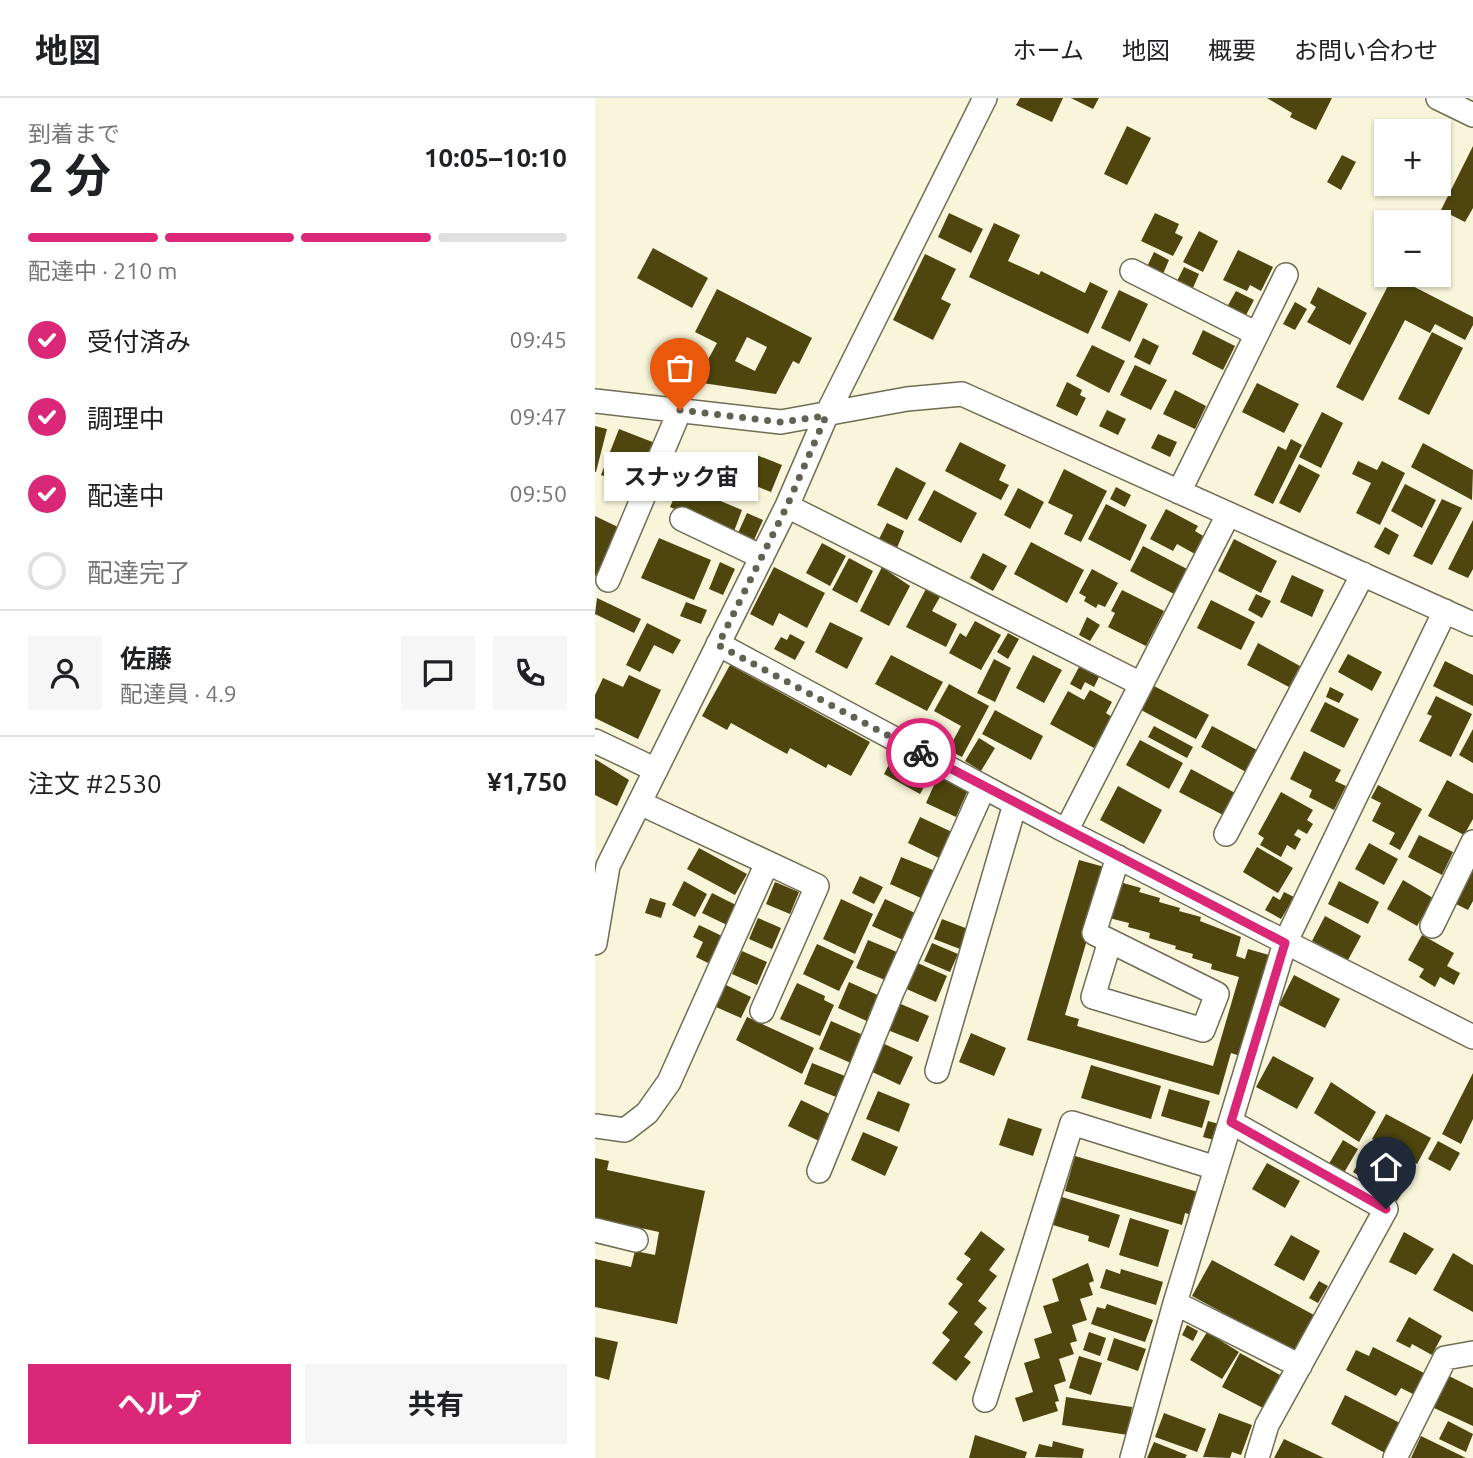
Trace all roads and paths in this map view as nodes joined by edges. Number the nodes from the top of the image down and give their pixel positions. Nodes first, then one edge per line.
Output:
1 (985, 98) edge
2 (1438, 98) edge
3 (1473, 115) edge
4 (1132, 271) dead end
5 (1286, 275) dead end
6 (1257, 334) junction
7 (595, 401) edge
8 (680, 410) junction
9 (826, 416) junction
10 (1179, 492) junction
11 (787, 506) junction
12 (1229, 515) junction
13 (682, 519) dead end
14 (762, 557) junction
15 (1363, 574) junction
16 (608, 580) dead end
17 (1464, 616) edge
18 (718, 645) junction
19 (1141, 684) junction
20 (595, 741) edge
21 (656, 770) junction
22 (984, 787) junction
23 (640, 803) junction
24 (1016, 804) junction
25 (1066, 831) junction
26 (1226, 834) dead end
27 (1473, 842) edge
28 (1118, 857) junction
29 (767, 863) junction
30 (602, 865) edge
31 (1432, 926) dead end
32 (1110, 941) junction
33 (595, 943) edge
34 (1285, 943) junction
35 (762, 1011) dead end
36 (1470, 1029) edge
37 (937, 1072) dead end
38 (1231, 1122) junction
39 (595, 1126) edge
40 (1216, 1168) junction
41 (819, 1171) dead end
42 (595, 1230) edge
43 (636, 1240) dead end
44 (1175, 1303) junction
45 (1473, 1353) edge
46 (1300, 1366) junction
47 (985, 1400) dead end
48 (1132, 1458) edge
49 (1257, 1458) edge
50 (1395, 1458) edge

1 - 9 street
2 - 3 street
4 - 6 street
5 - 6 street
6 - 10 street
7 - 8 street
8 - 9 street
8 - 16 street
9 - 10 street
9 - 11 street
10 - 12 street
11 - 14 street
11 - 19 street
12 - 15 street
12 - 19 street
13 - 14 street
14 - 18 street
15 - 17 street
15 - 26 street
17 - 34 street
18 - 21 street
18 - 22 street
19 - 25 street
20 - 21 street
21 - 23 street
22 - 24 street
22 - 41 street
23 - 29 street
23 - 30 street
24 - 25 street
24 - 37 street
25 - 28 street
27 - 31 street
28 - 32 street
28 - 34 street
29 - 35 street
29 - 39 street
30 - 33 street
32 - 32 street
34 - 36 street
34 - 38 street
38 - 40 street
38 - 46 street
40 - 44 street
40 - 47 street
42 - 43 street
44 - 46 street
44 - 48 street
45 - 50 street
46 - 49 street

